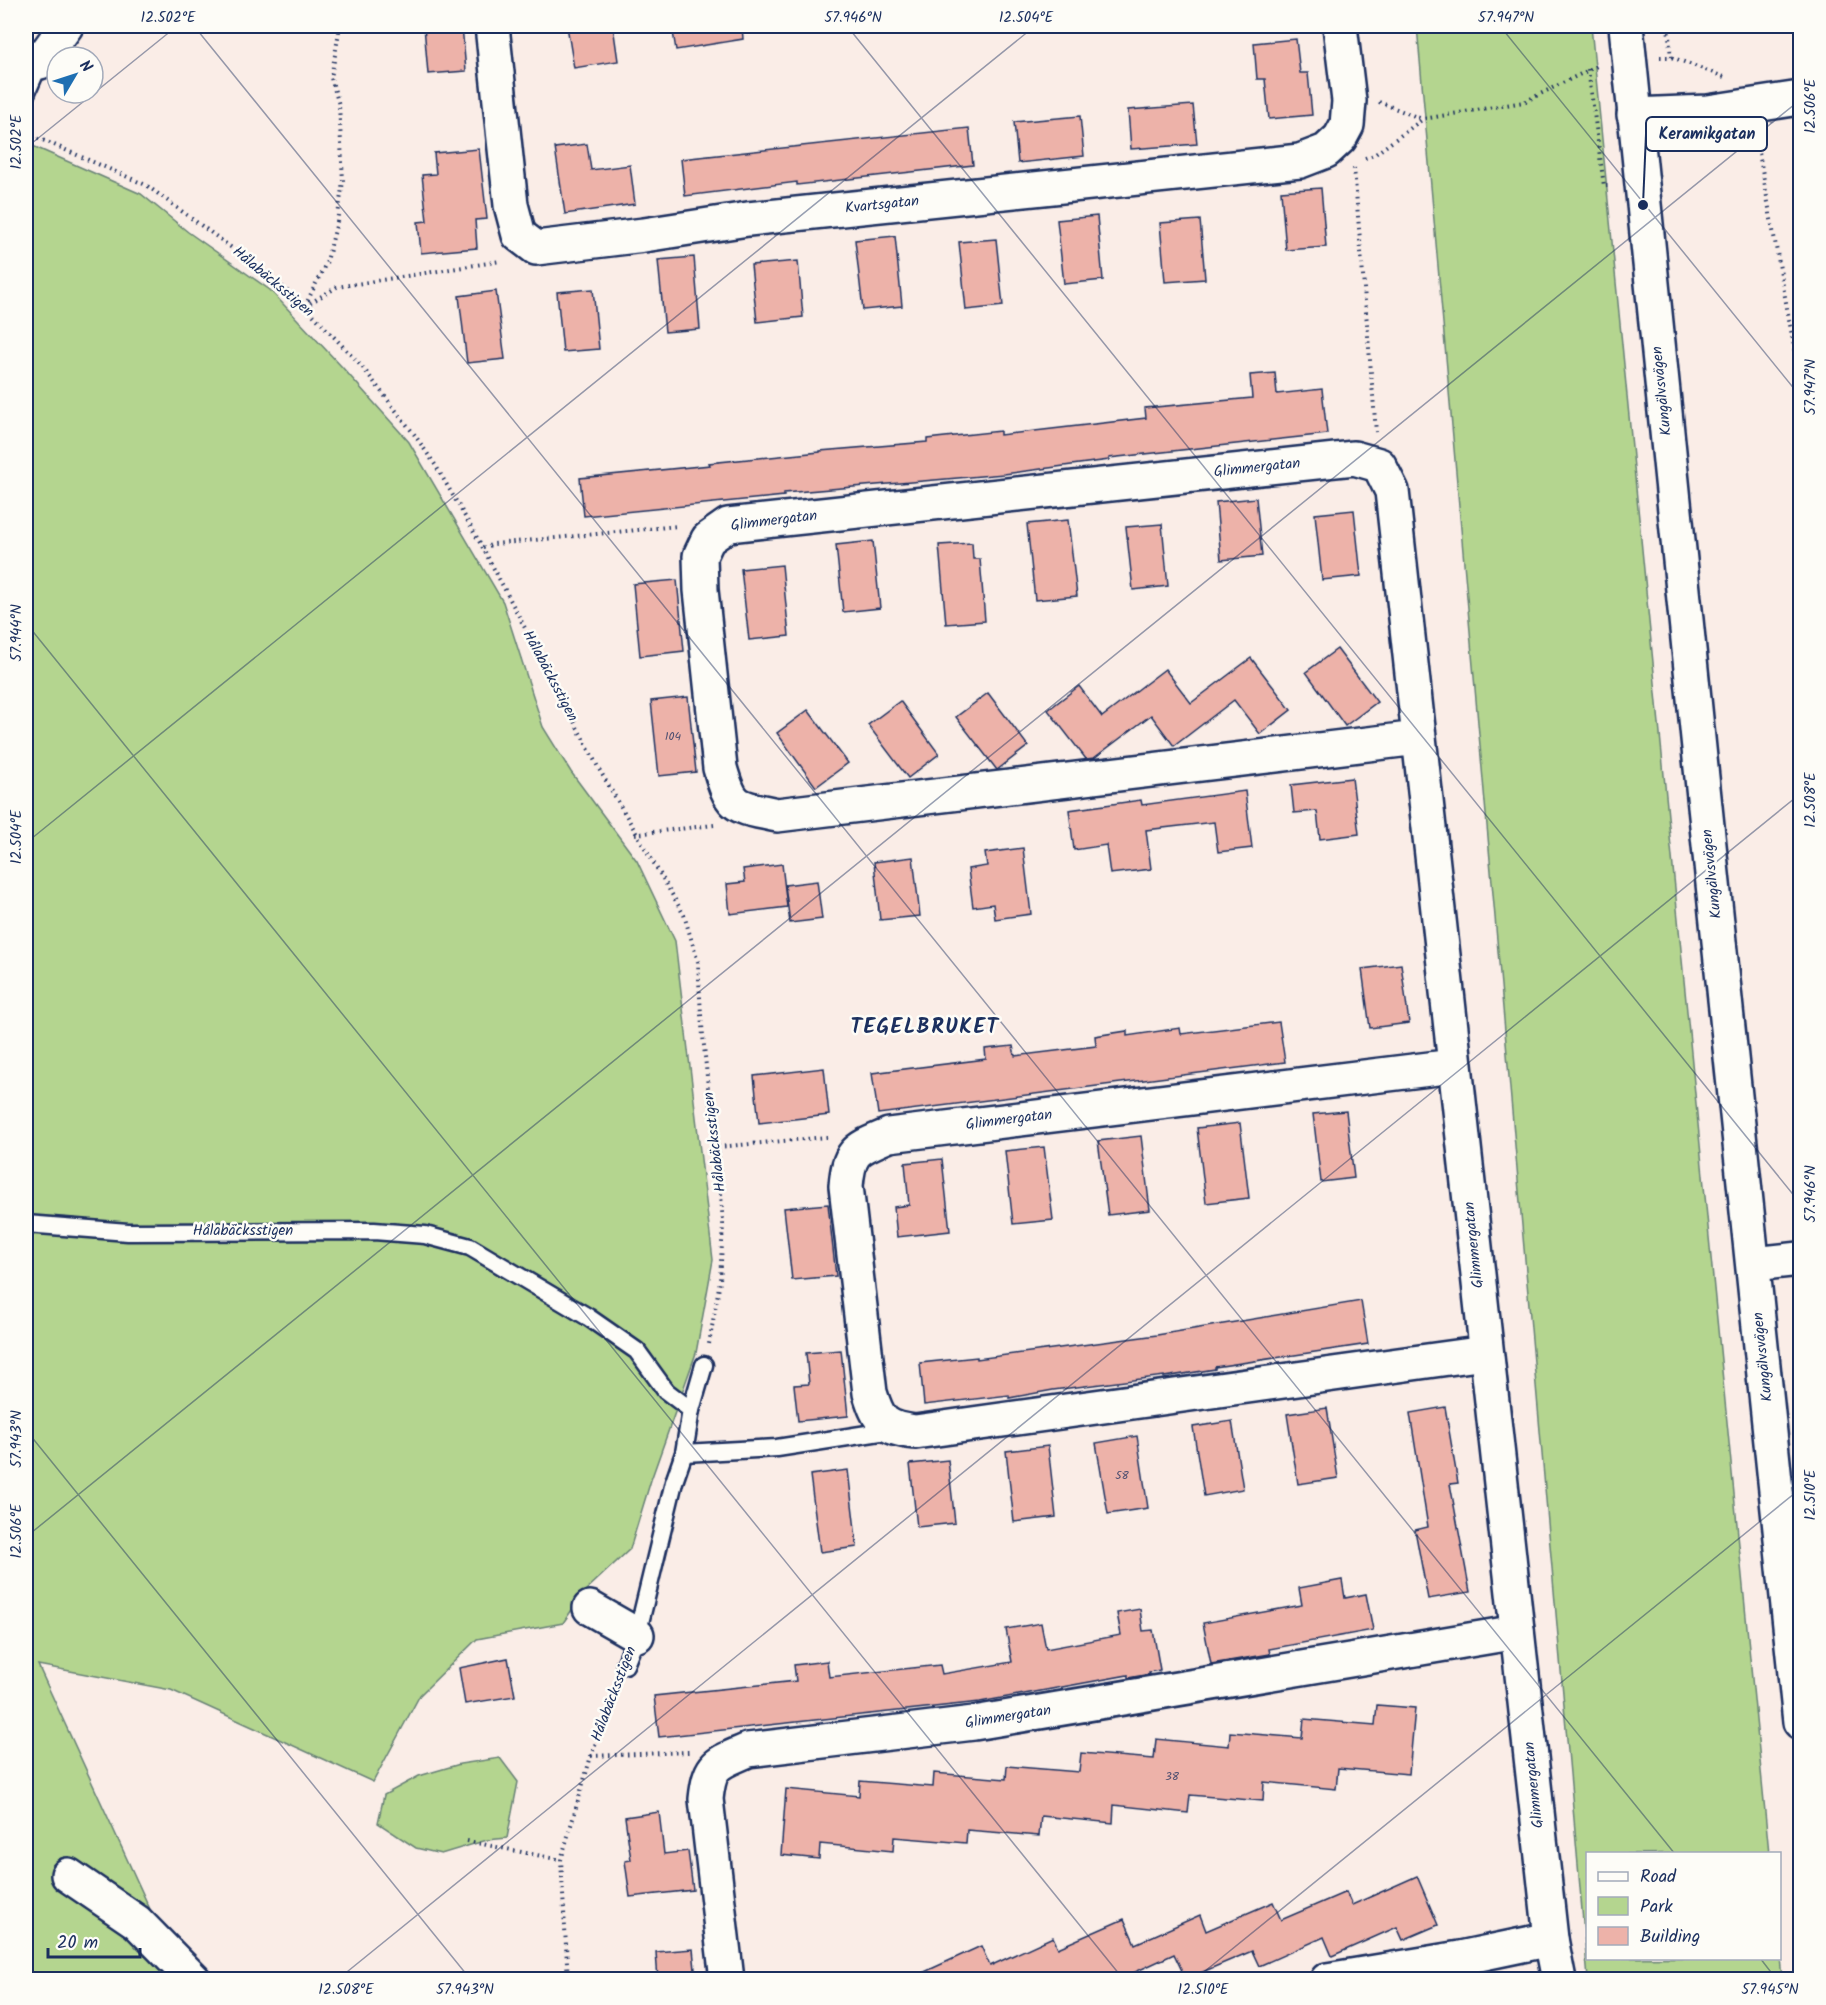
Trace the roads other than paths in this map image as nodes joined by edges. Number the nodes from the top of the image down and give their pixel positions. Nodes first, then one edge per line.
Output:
1 (66, 26) edge
2 (492, 26) edge
3 (1340, 26) edge
4 (1626, 26) edge
5 (33, 58) edge
6 (26, 94) edge
7 (1800, 98) edge
8 (1634, 115) junction
9 (1418, 738) junction
10 (1454, 1066) junction
11 (26, 1224) edge
12 (1800, 1259) edge
13 (1754, 1264) junction
14 (1485, 1353) junction
15 (704, 1365) road end
16 (691, 1410) junction
17 (894, 1429) junction
18 (684, 1453) junction
19 (590, 1608) dead end
20 (1516, 1632) junction
21 (637, 1635) junction
22 (625, 1665) road end
23 (1800, 1722) edge
24 (68, 1875) dead end
25 (1551, 1939) junction
26 (194, 1980) edge
27 (727, 1980) edge
28 (1328, 1980) edge
29 (1559, 1980) edge

1 - 5 street
2 - 3 street, Kvartsgatan
4 - 8 street, Kungälvsvägen
5 - 6 lane
7 - 8 street
8 - 13 street, Kungälvsvägen
9 - 9 street, Glimmergatan
9 - 10 street, Glimmergatan
10 - 14 street, Glimmergatan
10 - 17 street, Glimmergatan
11 - 16 lane, Hålabäcksstigen
12 - 13 street
13 - 23 street, Kungälvsvägen
14 - 17 street
14 - 20 street, Glimmergatan
15 - 16 lane, Hålabäcksstigen
16 - 18 lane, Hålabäcksstigen
17 - 18 lane
18 - 21 lane, Hålabäcksstigen
19 - 21 street
20 - 25 street, Glimmergatan
20 - 27 street, Glimmergatan
21 - 22 lane, Hålabäcksstigen
24 - 26 street
25 - 28 street
25 - 29 street, Glimmergatan

